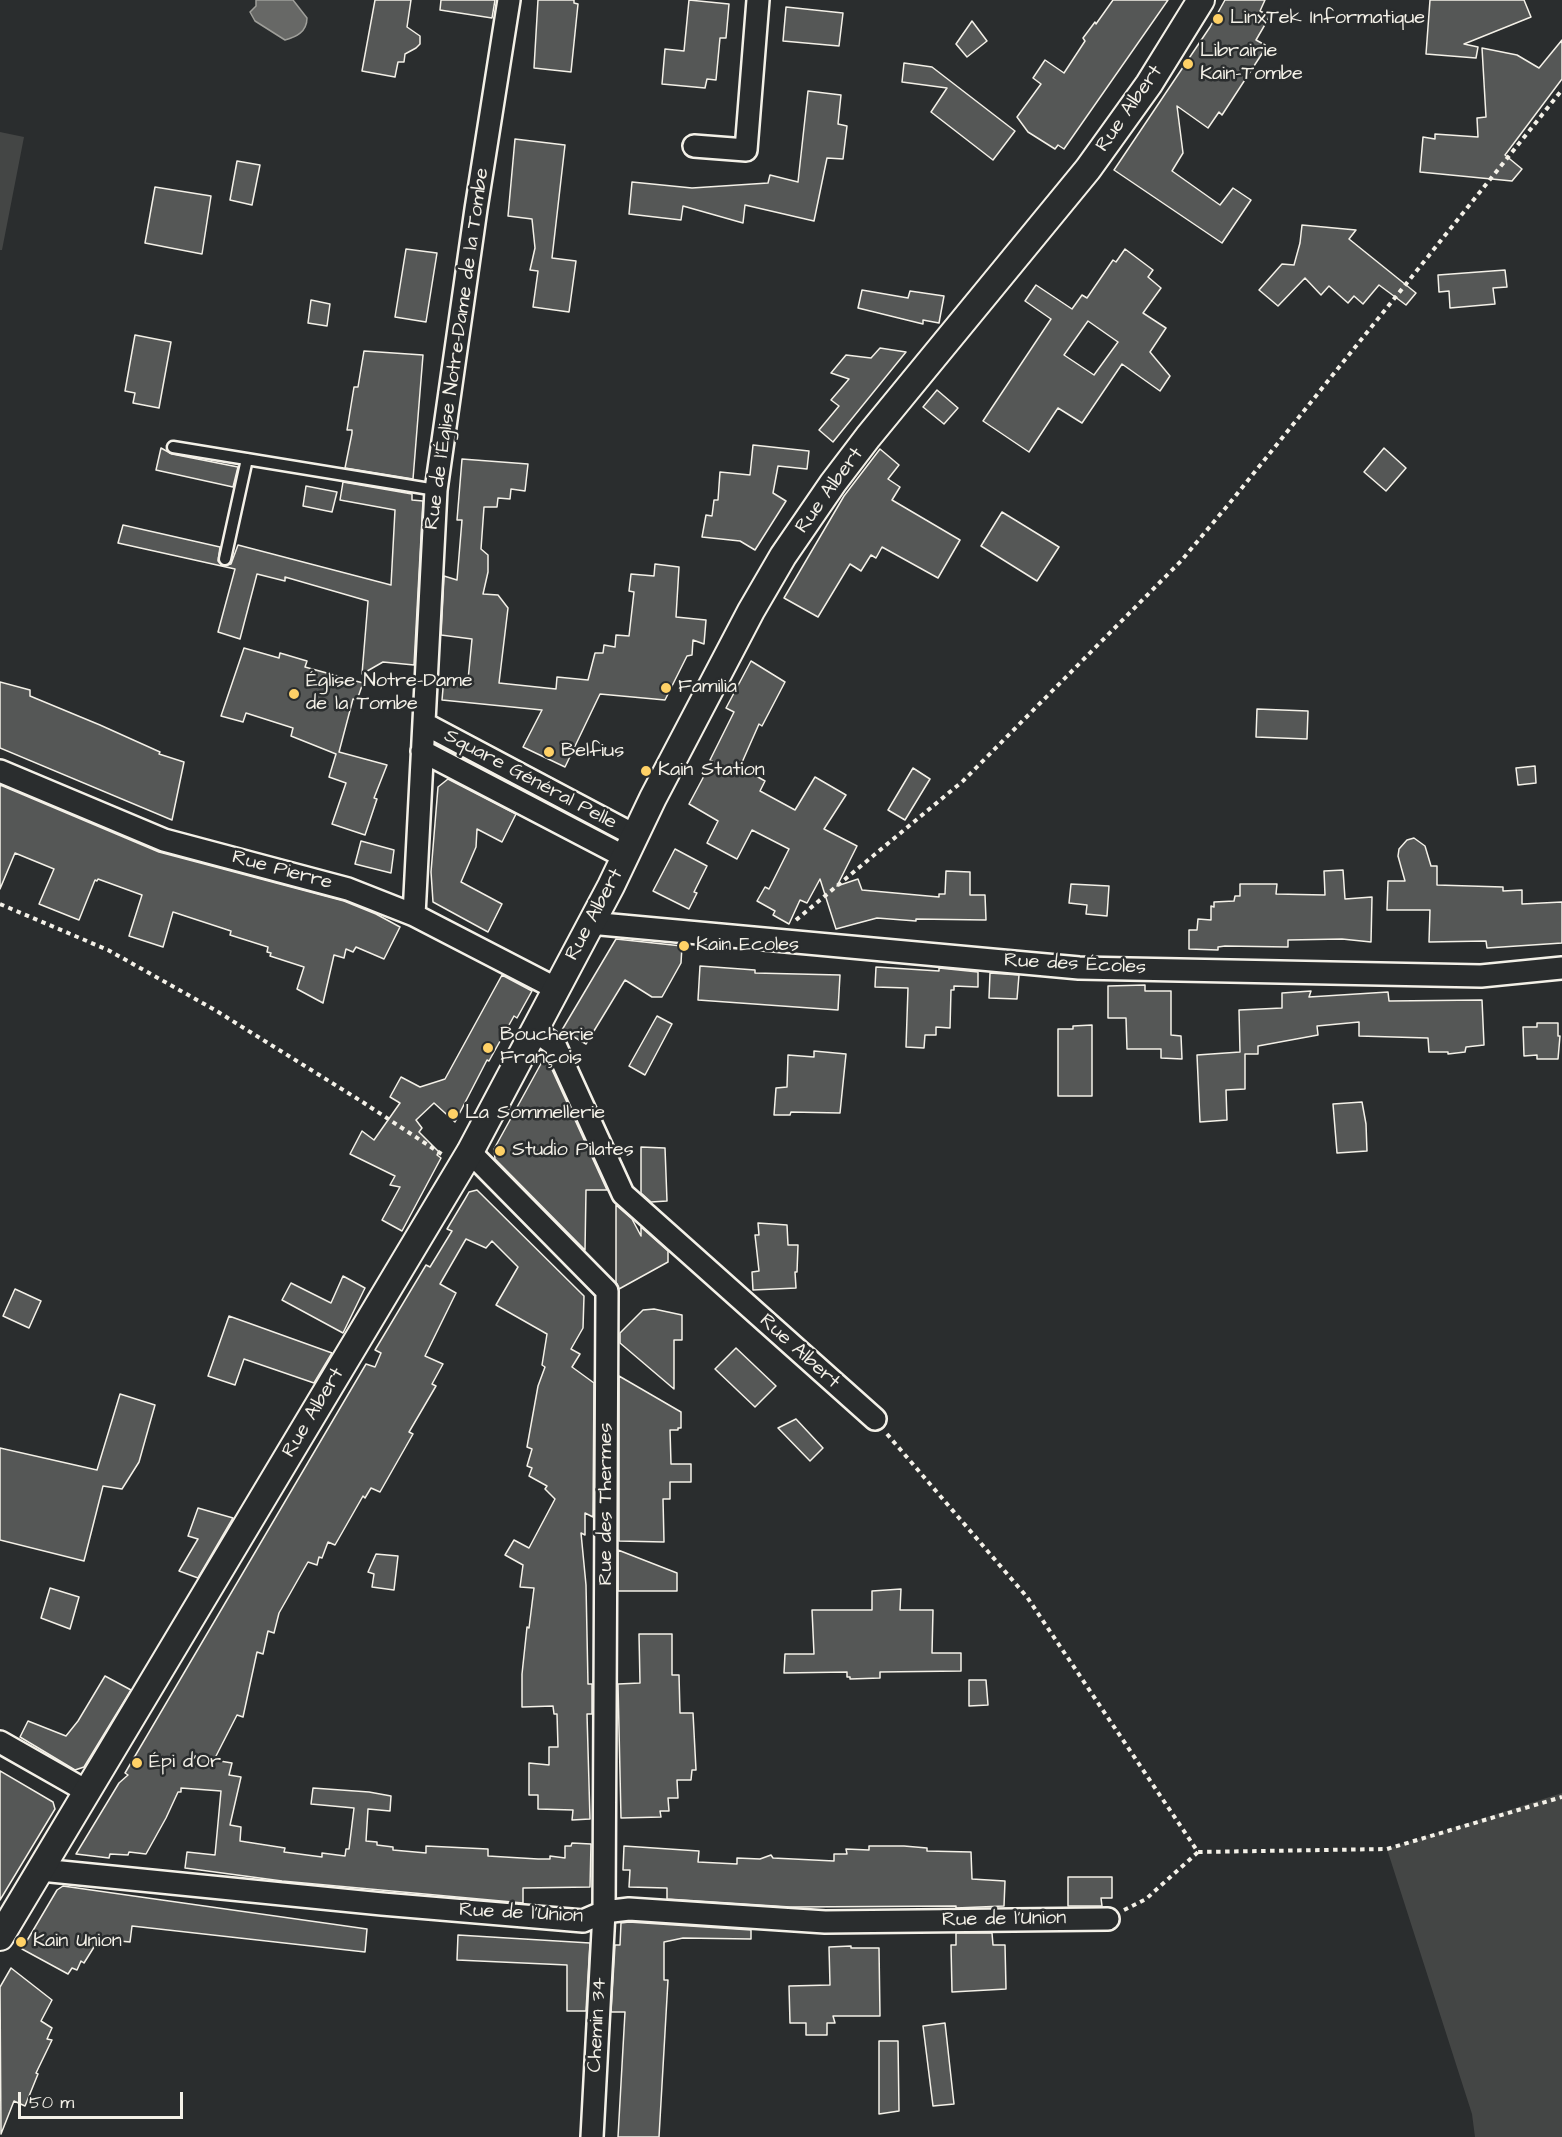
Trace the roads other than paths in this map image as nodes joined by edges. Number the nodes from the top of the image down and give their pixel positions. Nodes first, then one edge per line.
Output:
1 (509, 0) edge
2 (758, 0) edge
3 (1201, 0) edge
4 (694, 146) dead end
5 (173, 447) dead end
6 (247, 459) junction
7 (436, 490) junction
8 (225, 559) dead end
9 (424, 724) junction
10 (423, 751) junction
11 (0, 771) edge
12 (513, 772) junction
13 (502, 794) junction
14 (575, 805) junction
15 (564, 825) junction
16 (630, 847) junction
17 (414, 915) junction
18 (590, 923) junction
19 (1562, 968) edge
20 (557, 989) junction
21 (535, 1031) junction
22 (465, 1160) junction
23 (874, 1419) road end
24 (0, 1742) edge
25 (88, 1792) junction
26 (41, 1869) junction
27 (604, 1912) junction
28 (1108, 1919) road end
29 (0, 1937) edge
30 (592, 2137) edge

1 - 7 street, Rue de l’Église Notre-Dame de la Tombe
2 - 4 street
3 - 16 street, Rue Albert
5 - 6 lane
6 - 7 lane
6 - 8 lane
7 - 9 street, Rue de l’Église Notre-Dame de la Tombe
9 - 10 street, Rue de l’Église Notre-Dame de la Tombe
9 - 12 street, Square Général Pelle
10 - 13 street, Square Général Pelle
10 - 17 street, Rue de l’Église Notre-Dame de la Tombe
11 - 17 street, Rue Pierre
12 - 13 street
12 - 14 street, Square Général Pelle
13 - 15 street, Square Général Pelle
14 - 15 street
14 - 16 street, Square Général Pelle
15 - 16 street, Square Général Pelle
16 - 18 street, Rue Albert
17 - 20 street, Rue Pierre
18 - 19 street, Rue des Écoles
18 - 20 street, Rue Albert
20 - 21 street, Rue Albert
21 - 22 street, Rue Albert
21 - 23 street, Rue Albert
22 - 25 street, Rue Albert
22 - 27 street, Rue des Thermes
24 - 25 street
25 - 26 street, Rue Albert
26 - 27 street, Rue de l'Union
26 - 29 street, Rue Albert
27 - 28 street, Rue de l'Union
27 - 30 street, Chemin 34

